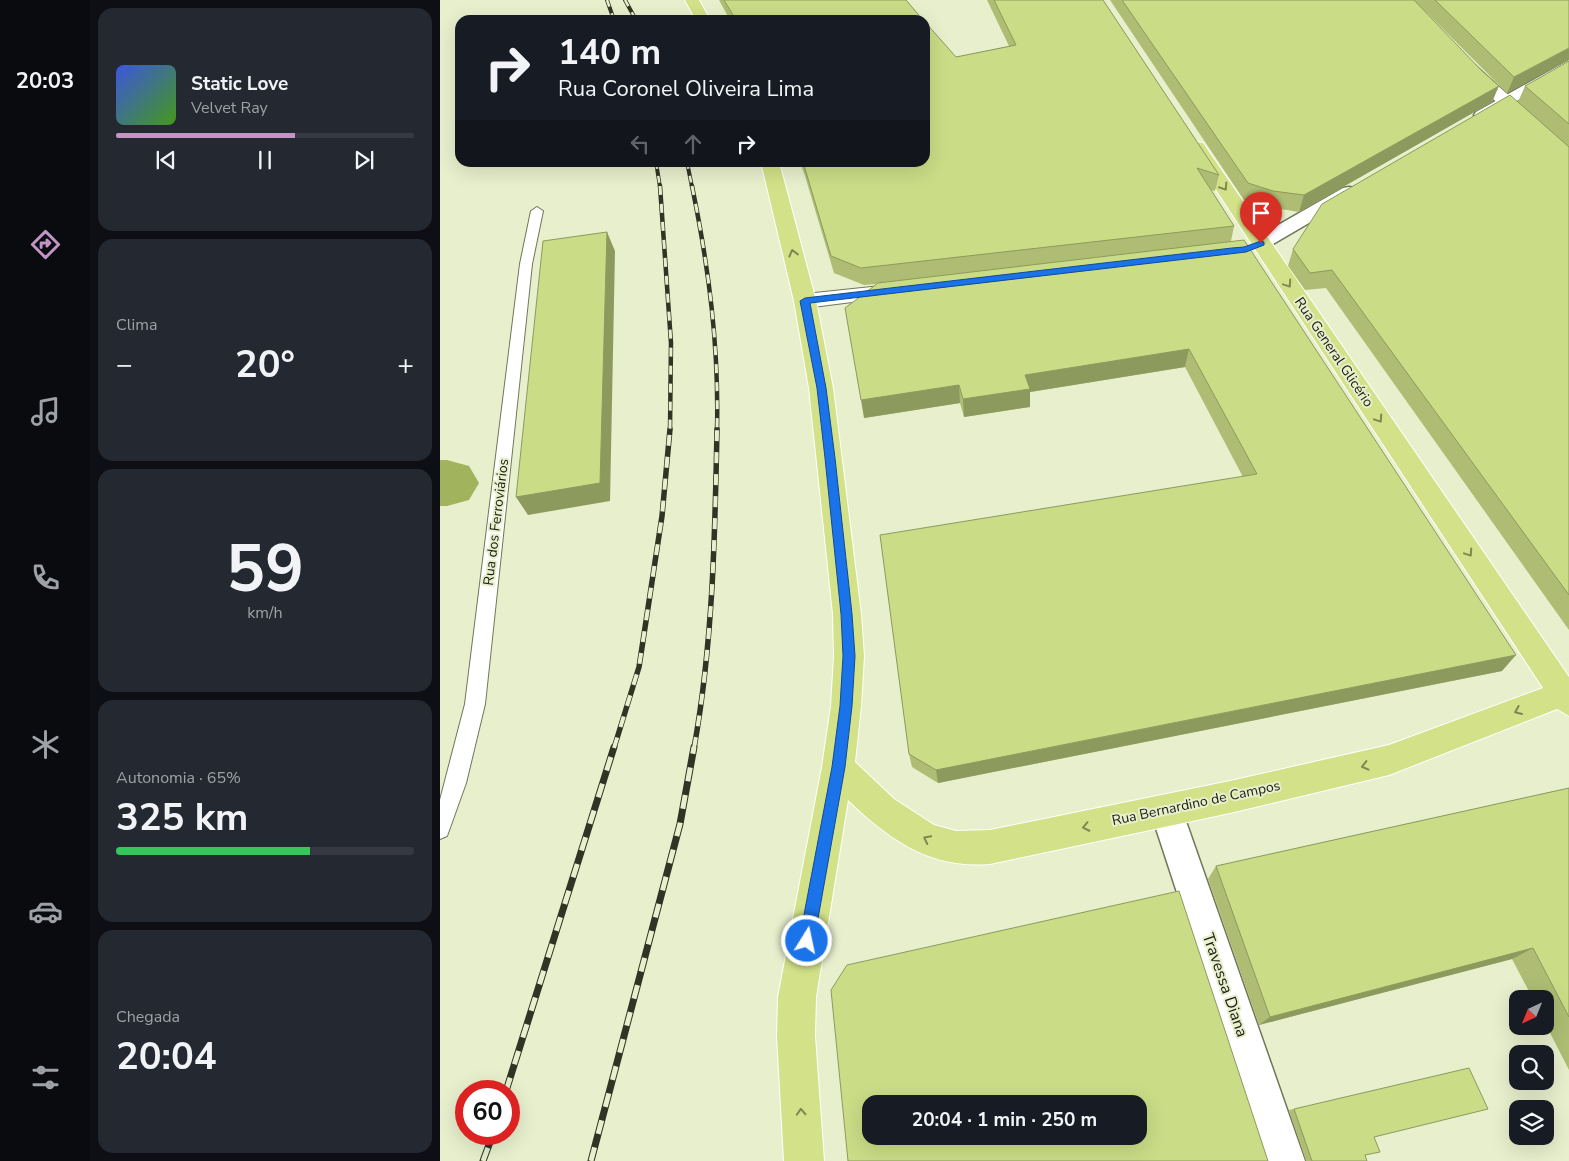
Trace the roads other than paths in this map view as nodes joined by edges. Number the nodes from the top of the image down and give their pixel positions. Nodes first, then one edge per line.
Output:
1 (692, 0) edge
2 (700, 15) edge
3 (1459, 58) edge
4 (1569, 64) edge
5 (1504, 102) junction
6 (1471, 121) edge
7 (1191, 137) edge
8 (1569, 160) edge
9 (771, 167) edge
10 (1360, 185) edge
11 (537, 211) dead end
12 (1253, 246) junction
13 (919, 288) edge
14 (805, 301) junction
15 (1567, 695) edge
16 (838, 767) junction
17 (1166, 810) junction
18 (440, 829) edge
19 (804, 1161) edge
20 (1285, 1161) edge

1 - 2 main road
3 - 5 street
4 - 5 street
5 - 6 street
5 - 8 street
7 -> 12 main road, Rua General Glicério
14 -> 9 main road
10 - 12 street
11 - 18 lane, Rua dos Ferroviários
12 -> 15 main road, Rua General Glicério
13 - 14 street
14 - 16 main road
15 -> 17 main road, Rua Bernardino de Campos
17 -> 16 main road, Rua Bernardino de Campos
19 -> 16 main road
17 - 20 street, Travessa Diana

